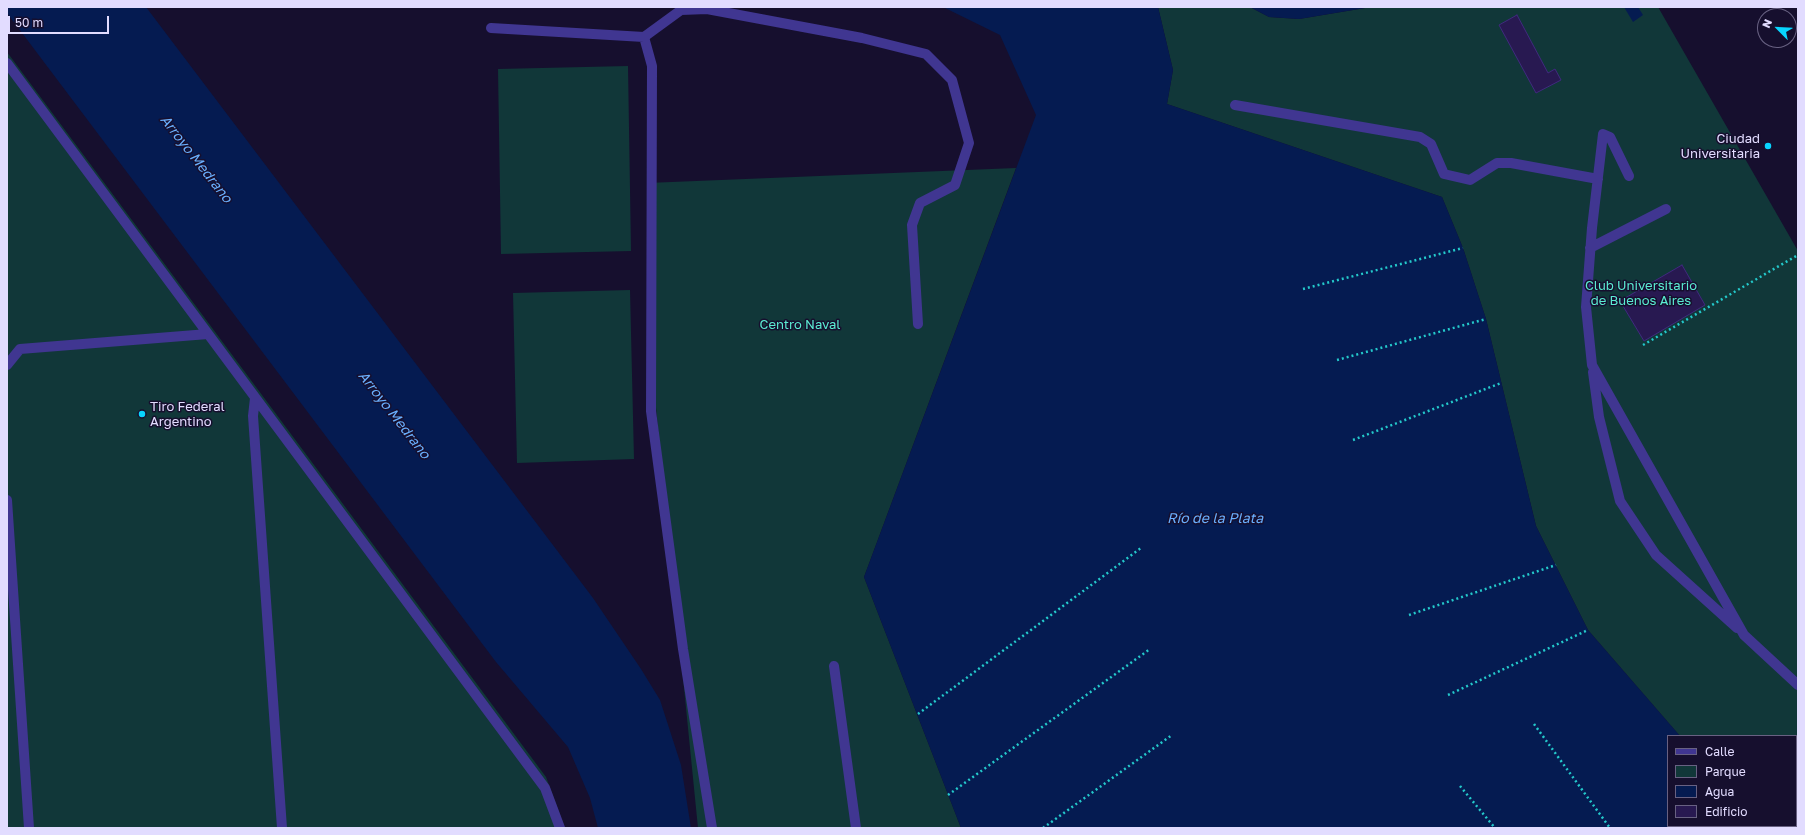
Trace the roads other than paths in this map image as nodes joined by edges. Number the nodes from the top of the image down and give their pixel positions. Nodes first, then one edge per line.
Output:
1 (491, 28) dead end
2 (644, 37) junction
3 (7, 63) edge
4 (1235, 105) dead end
5 (1629, 176) dead end
6 (1598, 178) junction
7 (1666, 209) dead end
8 (1590, 248) junction
9 (918, 324) dead end
10 (208, 334) junction
11 (7, 365) edge
12 (1592, 365) junction
13 (256, 398) junction
14 (7, 500) edge
15 (1744, 635) junction
16 (834, 666) dead end
17 (1798, 685) edge
18 (30, 828) edge
19 (282, 828) edge
20 (560, 828) edge
21 (712, 828) edge
22 (856, 828) edge

1 - 2 lane
2 - 9 lane
2 - 21 lane
3 - 10 lane
4 - 6 lane
5 - 6 lane
6 - 8 lane
7 - 8 lane
8 - 12 lane
10 - 11 lane
10 - 13 lane
12 - 15 lane
12 - 15 lane
13 - 19 lane
13 - 20 lane
14 - 18 lane
15 - 17 lane
16 - 22 lane

